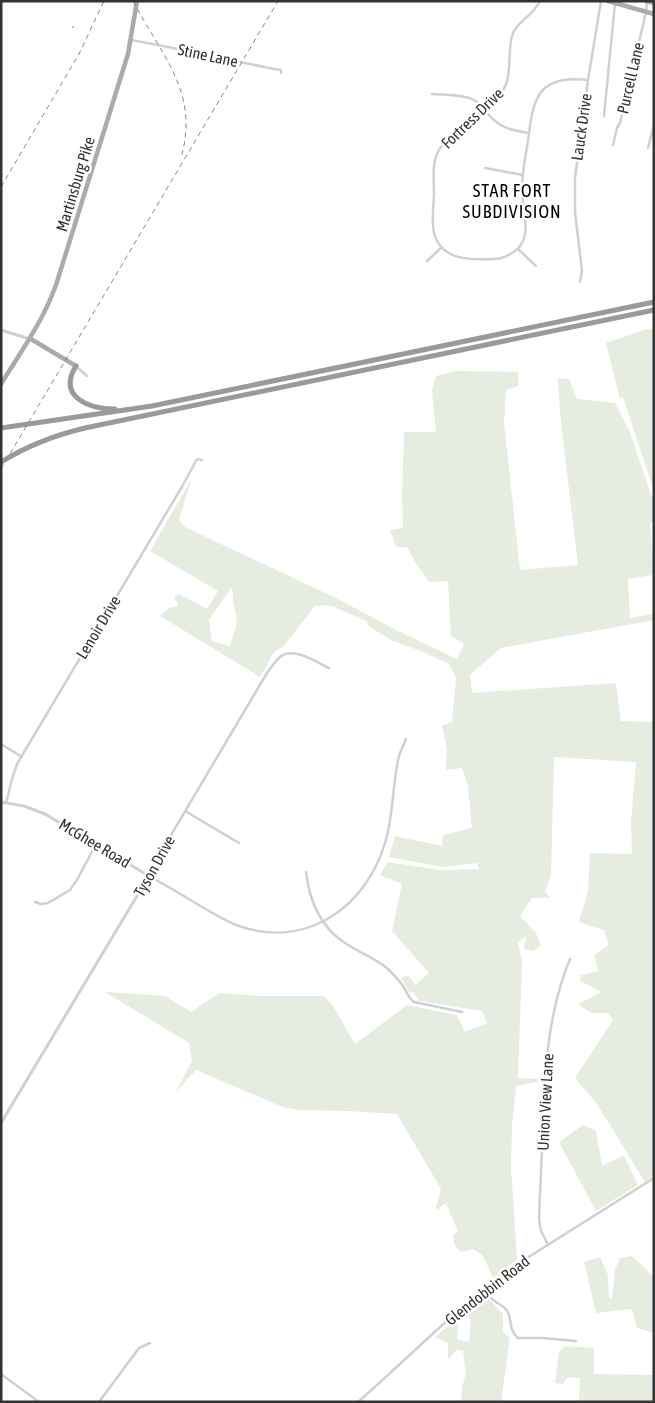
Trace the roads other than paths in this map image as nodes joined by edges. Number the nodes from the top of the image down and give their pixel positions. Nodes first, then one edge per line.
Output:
1 (137, 1) edge
2 (540, 1) edge
3 (602, 1) edge
4 (608, 1) edge
5 (646, 1) edge
6 (615, 3) junction
7 (654, 3) edge
8 (646, 12) junction
9 (654, 14) edge
10 (131, 40) junction
11 (281, 74) dead end
12 (588, 80) junction
13 (432, 94) dead end
14 (484, 110) junction
15 (604, 116) dead end
16 (654, 124) edge
17 (529, 133) junction
18 (613, 144) dead end
19 (648, 148) dead end
20 (485, 168) dead end
21 (523, 175) junction
22 (524, 209) junction
23 (479, 213) dead end
24 (441, 248) junction
25 (518, 249) junction
26 (427, 261) dead end
27 (536, 266) dead end
28 (580, 282) dead end
29 (654, 302) edge
30 (654, 310) edge
31 (1, 330) edge
32 (31, 339) junction
33 (13, 366) junction
34 (76, 366) junction
35 (88, 376) dead end
36 (1, 378) edge
37 (1, 384) edge
38 (210, 394) junction
39 (1, 428) edge
40 (202, 460) dead end
41 (1, 462) edge
42 (329, 668) dead end
43 (406, 739) dead end
44 (1, 744) edge
45 (22, 757) junction
46 (1, 802) edge
47 (6, 803) junction
48 (185, 811) junction
49 (239, 843) dead end
50 (96, 844) junction
51 (306, 872) dead end
52 (149, 876) junction
53 (35, 902) dead end
54 (323, 922) junction
55 (570, 959) dead end
56 (462, 1012) dead end
57 (1, 1123) edge
58 (654, 1178) edge
59 (548, 1245) junction
60 (484, 1289) junction
61 (576, 1341) dead end
62 (150, 1343) dead end
63 (1, 1374) edge
64 (39, 1402) edge
65 (99, 1402) edge
66 (358, 1402) edge

1 - 10 main road, Martinsburg Pike
2 - 14 street, Fortress Drive
3 - 12 street, Lauck Drive
4 - 6 main road
5 - 7 main road
5 - 8 street, Purcell Lane
6 - 8 main road
6 - 15 street
8 - 9 main road
8 - 18 street, Purcell Lane
10 - 11 street, Stine Lane
10 - 32 main road, Martinsburg Pike
12 - 17 street
12 - 28 street, Lauck Drive
13 - 14 street
14 - 17 street
14 - 24 street, Fortress Drive
16 - 19 street
17 - 21 street
20 - 21 street
21 - 22 street
22 - 23 street
22 - 25 street
24 - 25 street
24 - 26 street
25 - 27 street
29 - 38 highway
30 - 41 highway
31 - 32 street
32 - 33 main road, Martinsburg Pike
32 - 34 main road
33 - 36 main road
33 - 37 main road
34 - 35 street
34 - 38 highway
38 - 39 highway
40 - 45 street, Lenoir Drive
42 - 48 street, Tyson Drive
43 - 54 street, McGhee Road
44 - 45 street
45 - 47 street, Lenoir Drive
46 - 47 street, McGhee Road
47 - 50 street, McGhee Road
48 - 49 street
48 - 52 street, Tyson Drive
50 - 52 street, McGhee Road
50 - 53 street
51 - 54 street
52 - 54 street, McGhee Road
52 - 57 street, Tyson Drive
54 - 56 street
55 - 59 street, Union View Lane
58 - 59 street, Glendobbin Road
59 - 60 street, Glendobbin Road
60 - 61 street
60 - 66 street, Glendobbin Road
62 - 65 street
63 - 64 street

